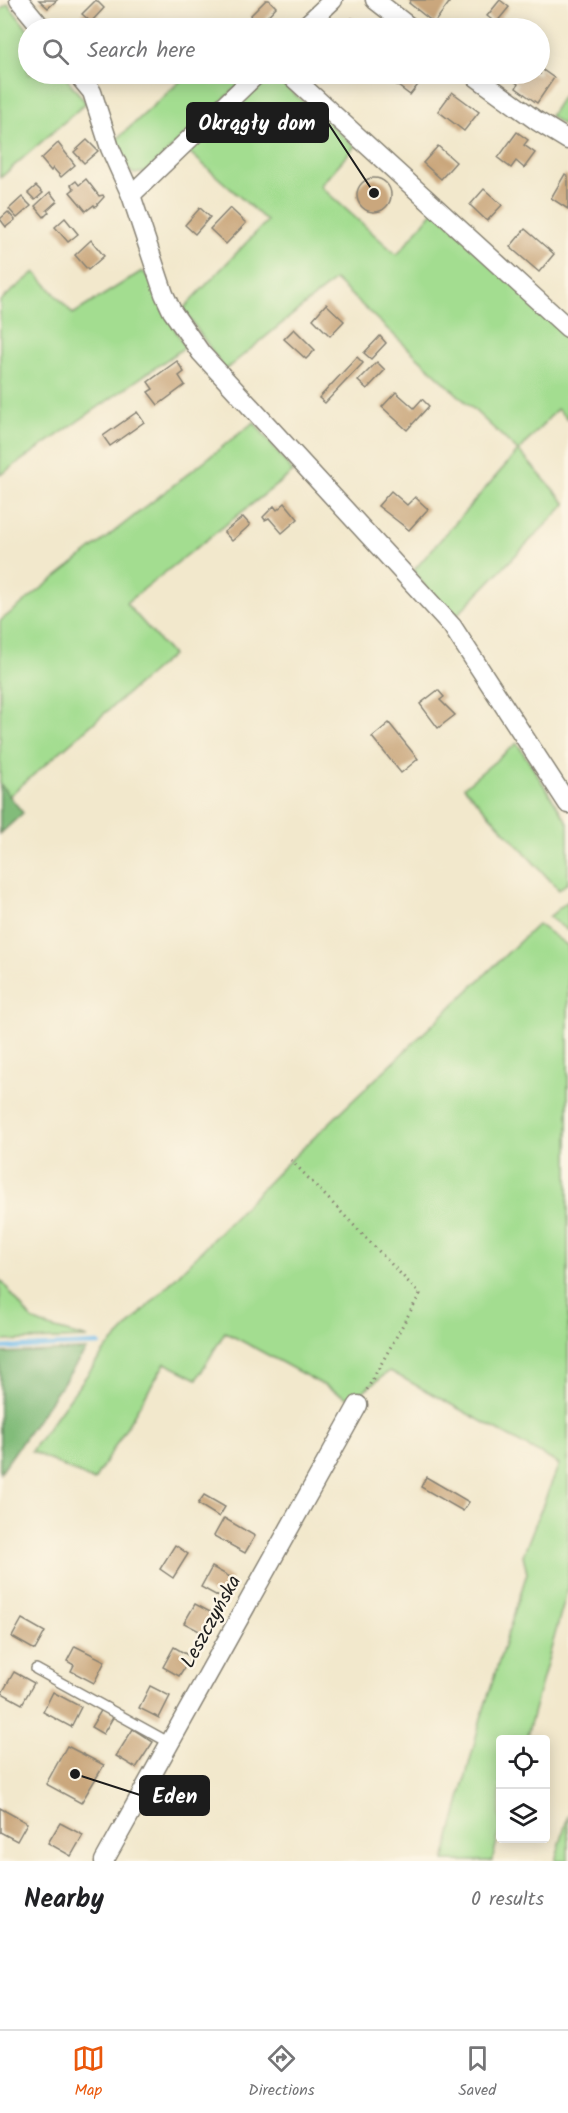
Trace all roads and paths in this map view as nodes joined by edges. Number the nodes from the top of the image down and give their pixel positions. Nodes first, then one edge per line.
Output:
1 (19, 0) edge
2 (333, 0) edge
3 (375, 0) edge
4 (34, 18) edge
5 (314, 18) edge
6 (398, 18) edge
7 (85, 84) edge
8 (247, 84) edge
9 (300, 84) edge
10 (486, 84) edge
11 (568, 140) edge
12 (131, 195) junction
13 (568, 328) edge
14 (568, 804) edge
15 (291, 1160) dead end
16 (358, 1405) joint
17 (36, 1669) dead end
18 (171, 1743) junction
19 (104, 1861) edge

1 - 4 street
2 - 5 street
3 - 6 street
7 - 12 street
8 - 12 street
9 - 13 street
10 - 11 street
12 - 14 street
15 - 16 path
16 - 18 street, Leszczyńska
17 - 18 lane
18 - 19 street, Leszczyńska

